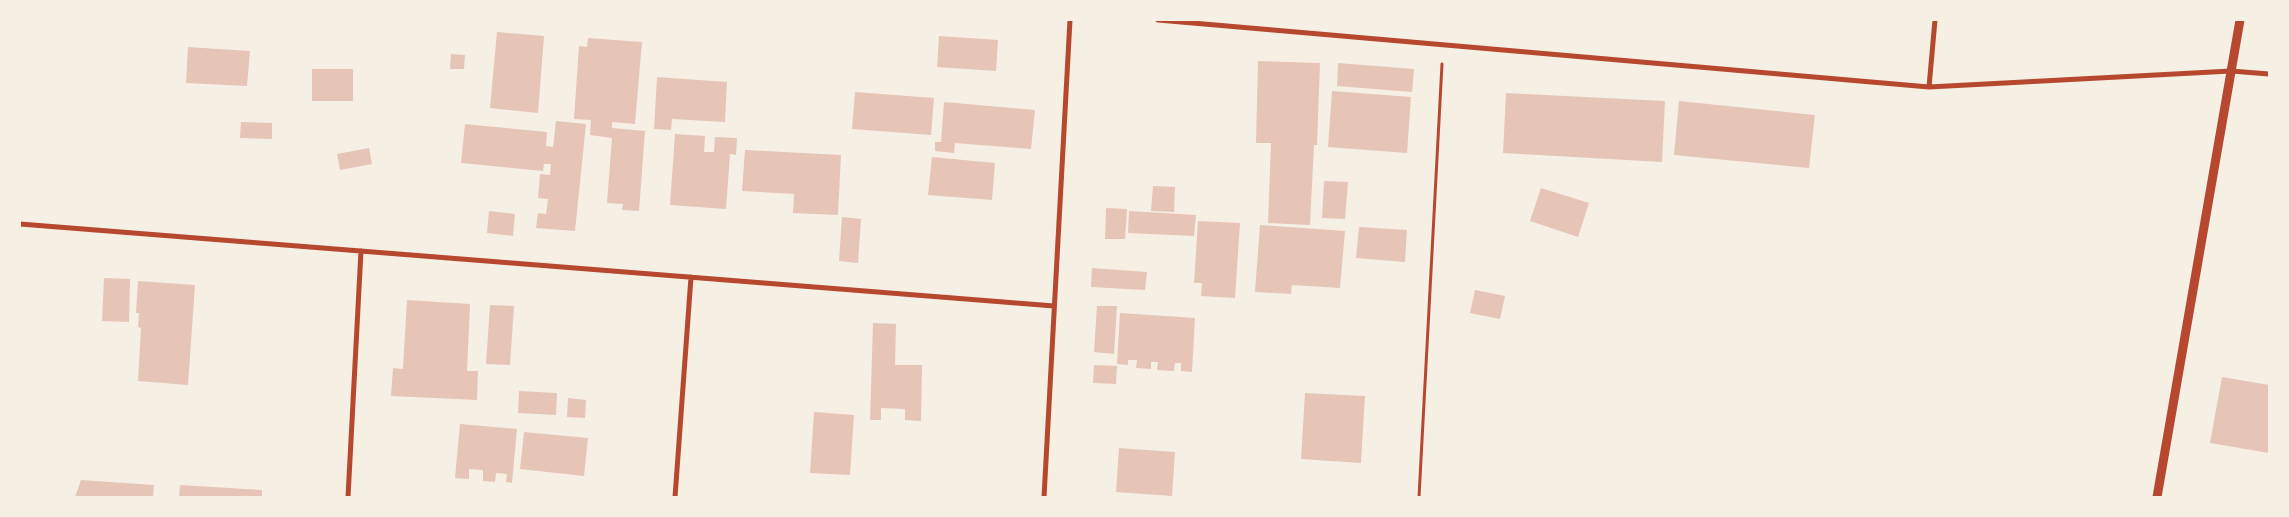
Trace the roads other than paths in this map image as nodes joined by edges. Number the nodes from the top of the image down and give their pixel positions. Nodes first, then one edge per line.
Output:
1 (1070, 20) edge
2 (1158, 20) edge
3 (1935, 20) edge
4 (2240, 20) edge
5 (2231, 71) junction
6 (2269, 74) edge
7 (1929, 87) junction
8 (20, 224) edge
9 (361, 251) junction
10 (691, 277) junction
11 (1054, 306) junction
12 (348, 497) edge
13 (675, 497) edge
14 (1044, 497) edge
15 (2157, 497) edge

1 - 11 street
2 - 7 street
3 - 7 street
4 - 5 street
5 - 6 street
5 - 7 street
5 - 15 street
8 - 9 street
9 - 10 street
9 - 12 street
10 - 11 street
10 - 13 street
11 - 14 street

